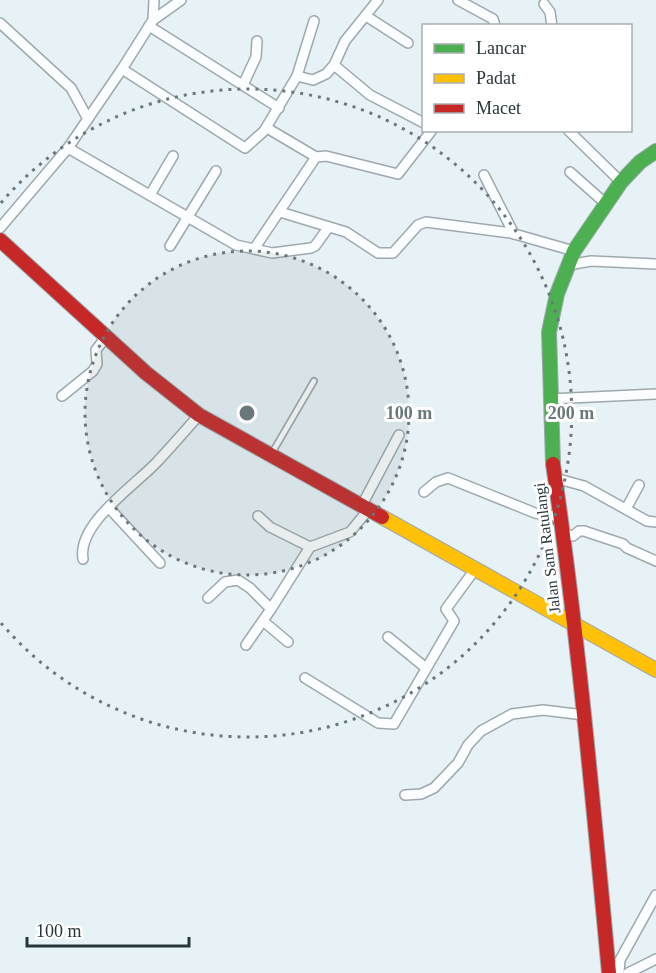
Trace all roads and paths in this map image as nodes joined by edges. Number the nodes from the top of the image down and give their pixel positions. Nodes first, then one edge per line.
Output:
1 (154, 0) edge
2 (181, 0) edge
3 (378, 0) edge
4 (458, 0) edge
5 (544, 4) dead end
6 (366, 16) junction
7 (314, 21) dead end
8 (151, 23) junction
9 (494, 24) edge
10 (552, 24) edge
11 (4, 26) edge
12 (0, 38) edge
13 (257, 41) dead end
14 (408, 43) dead end
15 (334, 65) junction
16 (122, 69) junction
17 (297, 76) junction
18 (243, 85) junction
19 (279, 108) junction
20 (88, 119) junction
21 (422, 122) edge
22 (267, 128) junction
23 (430, 132) edge
24 (570, 132) edge
25 (68, 148) junction
26 (656, 151) edge
27 (174, 156) dead end
28 (316, 157) junction
29 (216, 171) dead end
30 (570, 172) dead end
31 (484, 175) dead end
32 (621, 182) junction
33 (150, 195) junction
34 (605, 203) junction
35 (280, 212) junction
36 (186, 216) junction
37 (0, 228) edge
38 (328, 228) junction
39 (514, 234) junction
40 (0, 240) edge
41 (170, 246) dead end
42 (254, 249) junction
43 (574, 251) junction
44 (656, 264) edge
45 (568, 265) junction
46 (106, 337) junction
47 (314, 381) dead end
48 (656, 394) edge
49 (63, 396) dead end
50 (549, 399) junction
51 (199, 415) junction
52 (399, 435) dead end
53 (270, 456) junction
54 (555, 478) junction
55 (639, 485) dead end
56 (424, 492) dead end
57 (365, 507) junction
58 (109, 508) junction
59 (626, 509) junction
60 (258, 516) dead end
61 (561, 517) junction
62 (656, 522) edge
63 (564, 534) junction
64 (310, 547) junction
65 (83, 559) dead end
66 (656, 561) edge
67 (160, 563) dead end
68 (476, 568) junction
69 (208, 598) dead end
70 (271, 609) junction
71 (262, 621) junction
72 (572, 622) junction
73 (388, 637) dead end
74 (288, 642) dead end
75 (246, 645) dead end
76 (426, 668) junction
77 (656, 670) edge
78 (305, 678) dead end
79 (584, 715) junction
80 (405, 795) dead end
81 (656, 895) edge
82 (656, 959) edge
83 (609, 973) edge
84 (619, 973) edge
85 (628, 973) edge

1 - 8 street
2 - 8 street
3 - 6 street
4 - 9 street
5 - 10 street
6 - 14 street
6 - 15 street
7 - 17 street
8 - 16 street
8 - 18 street
11 - 12 street
11 - 20 street
13 - 18 street
15 - 17 street
15 - 21 street
16 - 20 street
16 - 22 street
17 - 19 street
18 - 19 street
19 - 22 street
20 - 25 street
22 - 28 street
23 - 28 street
24 - 32 street
25 - 33 street
25 - 37 street
26 - 32 street, Jalan Sam Ratulangi
27 - 33 street
28 - 35 street
29 - 36 street
30 - 34 street
31 - 39 street
32 - 34 street, Jalan Sam Ratulangi
33 - 36 street
34 - 43 street, Jalan Sam Ratulangi
35 - 38 street
35 - 42 street
36 - 41 street
36 - 42 street
38 - 39 street
38 - 42 street
39 - 43 street
40 - 46 street
43 - 45 street, Jalan Sam Ratulangi
44 - 45 street
45 - 50 street, Jalan Sam Ratulangi
46 - 49 street
46 - 51 street
47 - 53 lane
48 - 50 street
50 - 54 street, Jalan Sam Ratulangi
51 - 53 street
51 - 58 street
52 - 57 street
53 - 57 street
54 - 59 street
54 - 61 street, Jalan Sam Ratulangi
55 - 59 street
56 - 61 street
57 - 64 street
57 - 68 street
58 - 65 street
58 - 67 street
59 - 62 street
60 - 64 street
61 - 63 street, Jalan Sam Ratulangi
63 - 66 street
63 - 72 street, Jalan Sam Ratulangi
64 - 70 street
68 - 72 street
68 - 76 street
69 - 70 street
70 - 71 street
71 - 74 street
71 - 75 street
72 - 77 street
72 - 79 street, Jalan Sam Ratulangi
73 - 76 street
76 - 78 street
79 - 80 street
79 - 83 street, Jalan Sam Ratulangi
81 - 84 street
82 - 85 street

